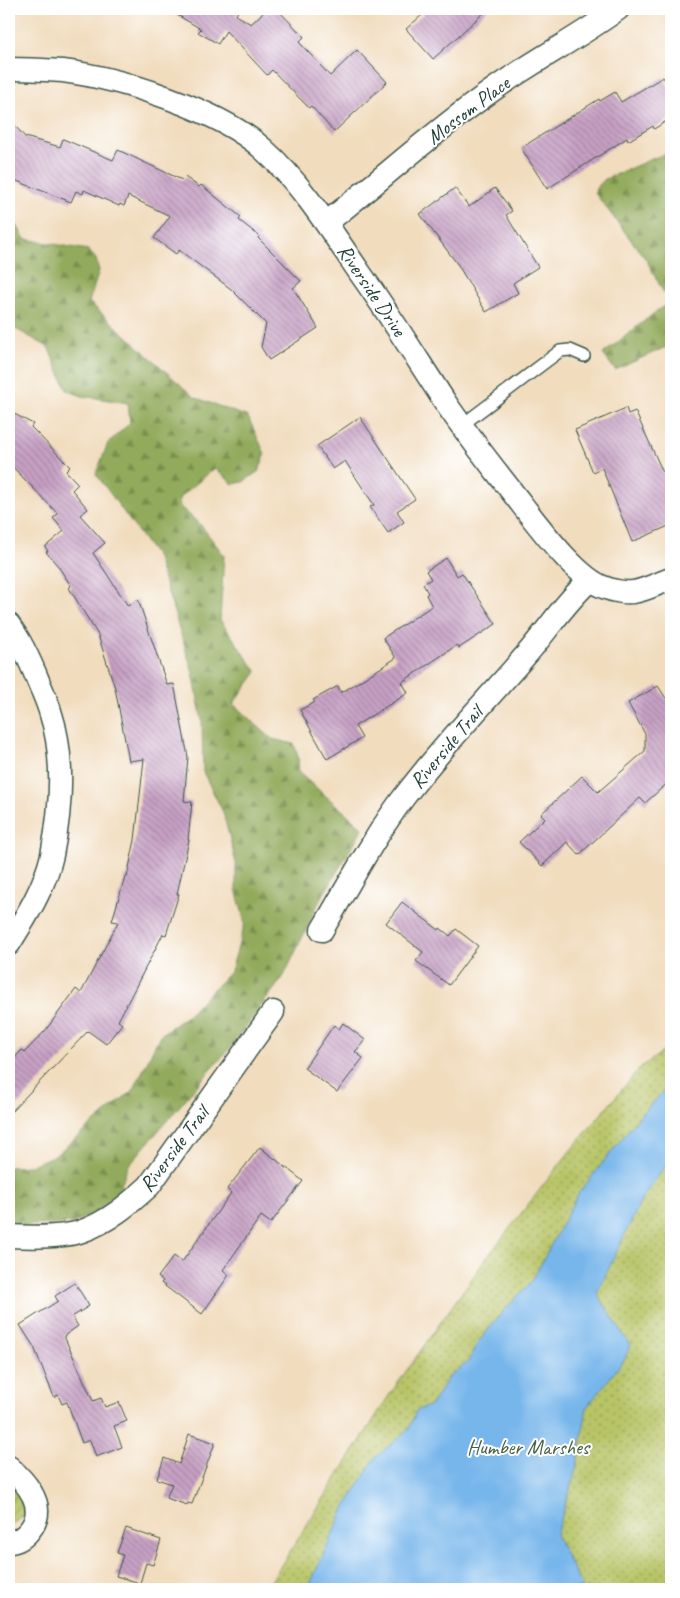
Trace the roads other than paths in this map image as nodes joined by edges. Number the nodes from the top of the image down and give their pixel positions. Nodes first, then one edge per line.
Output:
1 (618, 9) edge
2 (9, 69) edge
3 (326, 223) junction
4 (584, 356) dead end
5 (462, 425) junction
6 (671, 578) edge
7 (590, 580) junction
8 (9, 625) edge
9 (322, 930) dead end
10 (9, 944) edge
11 (273, 1012) dead end
12 (9, 1236) edge
13 (9, 1467) edge
14 (9, 1542) edge

1 - 3 street, Mossom Place
2 - 3 street, Riverside Drive
3 - 5 street, Riverside Drive
4 - 5 lane
5 - 7 street, Riverside Drive
6 - 7 street, Riverside Drive
7 - 9 street, Riverside Trail
8 - 10 street
11 - 12 street, Riverside Trail
13 - 14 street

